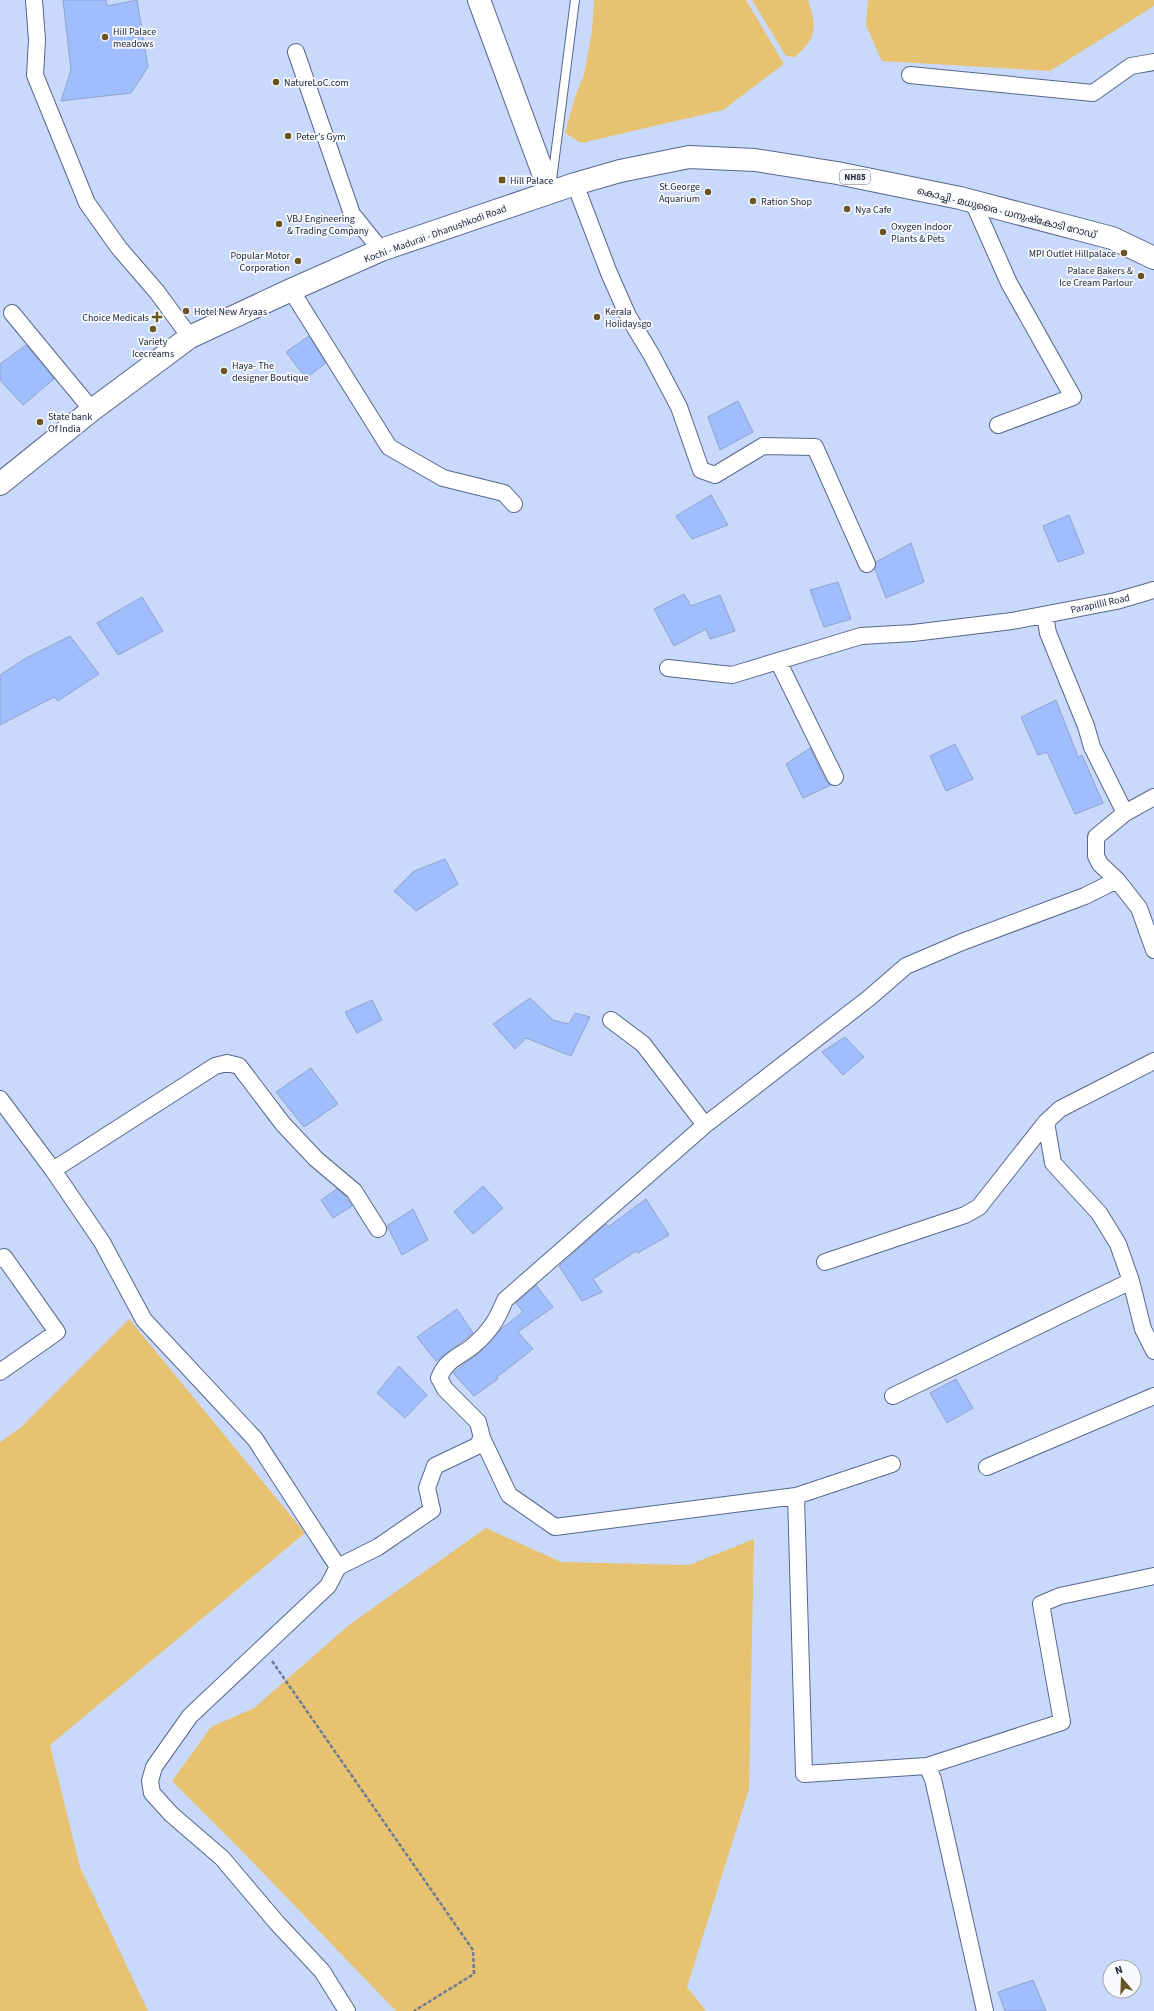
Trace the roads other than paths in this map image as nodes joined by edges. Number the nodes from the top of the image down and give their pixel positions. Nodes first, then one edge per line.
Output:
1 (34, 0) edge
2 (479, 0) edge
3 (575, 0) edge
4 (296, 52) dead end
5 (1154, 62) edge
6 (910, 75) dead end
7 (574, 184) junction
8 (550, 192) junction
9 (973, 202) junction
10 (381, 250) junction
11 (1154, 258) edge
12 (291, 290) junction
13 (12, 313) dead end
14 (190, 337) junction
15 (92, 410) junction
16 (998, 425) dead end
17 (0, 484) edge
18 (514, 504) dead end
19 (867, 564) dead end
20 (1154, 590) edge
21 (1045, 615) junction
22 (778, 661) junction
23 (668, 668) dead end
24 (835, 777) dead end
25 (1154, 797) edge
26 (1125, 813) junction
27 (1117, 880) junction
28 (1154, 950) edge
29 (611, 1020) dead end
30 (1154, 1061) edge
31 (0, 1099) edge
32 (1046, 1122) junction
33 (705, 1125) junction
34 (54, 1170) junction
35 (378, 1229) dead end
36 (0, 1260) edge
37 (825, 1262) dead end
38 (1131, 1281) junction
39 (1154, 1352) edge
40 (0, 1372) edge
41 (893, 1396) dead end
42 (1154, 1396) edge
43 (482, 1438) junction
44 (892, 1464) dead end
45 (987, 1467) dead end
46 (796, 1496) junction
47 (338, 1567) junction
48 (1154, 1576) edge
49 (927, 1766) junction
50 (347, 2011) edge
51 (985, 2011) edge

1 - 14 street
2 - 8 main road
3 - 8 lane
4 - 10 street
5 - 6 street
7 - 8 main road, കൊച്ചി - മധുരൈ - ധനുഷ്‌കോടി റോഡ് / NH85
7 - 9 main road, കൊച്ചി - മധുരൈ - ധനുഷ്‌കോടി റോഡ് / NH85
7 - 19 street
8 - 10 main road, Kochi - Madurai - Dhanushkodi Road / NH85
9 - 11 main road, കൊച്ചി - മധുരൈ - ധനുഷ്‌കോടി റോഡ് / NH85
9 - 16 street
10 - 12 main road, Kochi - Madurai - Dhanushkodi Road / NH85
12 - 14 main road, Kochi - Madurai - Dhanushkodi Road / NH85
12 - 18 street
13 - 15 street
14 - 15 main road, Kochi - Madurai - Dhanushkodi Road / NH85
15 - 17 main road, Kochi - Madurai - Dhanushkodi Road / NH85
20 - 21 street, Parapillil Road
21 - 22 street, Parapillil Road
21 - 26 street
22 - 23 street, Parapillil Road
22 - 24 street
25 - 26 street
26 - 27 street
27 - 28 street
27 - 33 street
29 - 33 street
30 - 32 street
31 - 34 street
32 - 37 street
32 - 38 street
33 - 43 street
34 - 35 street
34 - 47 street
36 - 40 street
38 - 39 street
38 - 41 street
42 - 45 street
43 - 46 street
43 - 47 street
44 - 46 street
46 - 49 street
47 - 50 street
48 - 49 street
49 - 51 street

